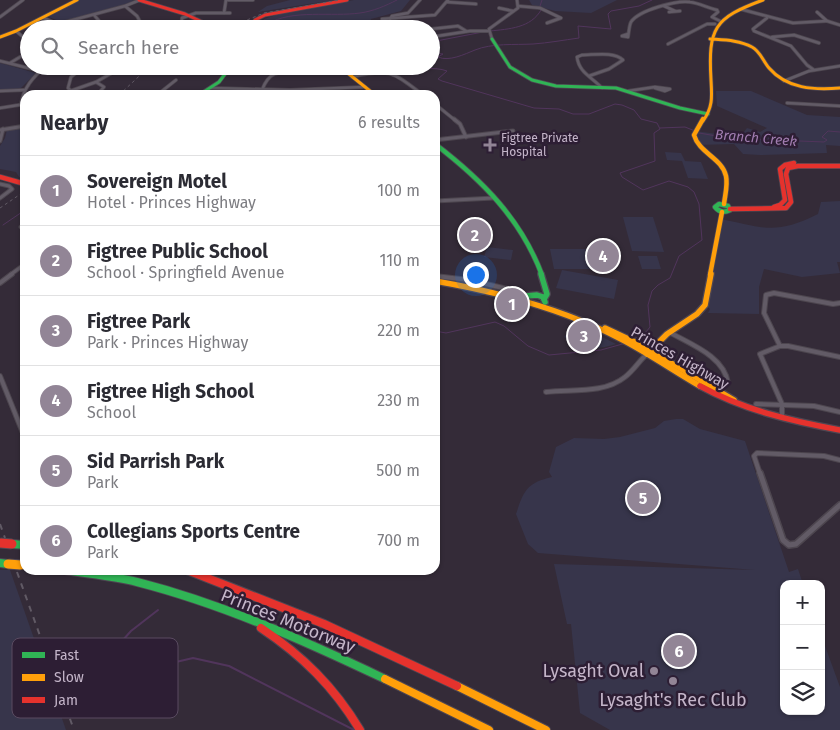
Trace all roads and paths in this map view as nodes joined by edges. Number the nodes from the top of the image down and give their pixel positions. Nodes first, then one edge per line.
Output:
1 (23, 0) edge
2 (77, 0) edge
3 (140, 0) edge
4 (226, 0) edge
5 (253, 0) edge
6 (347, 0) edge
7 (420, 0) edge
8 (517, 0) edge
9 (669, 0) edge
10 (763, 0) edge
11 (447, 1) edge
12 (676, 3) junction
13 (476, 4) dead end
14 (125, 6) junction
15 (518, 6) junction
16 (664, 6) junction
17 (499, 8) dead end
18 (740, 9) junction
19 (680, 10) dead end
20 (513, 11) junction
21 (675, 11) junction
22 (669, 12) dead end
23 (812, 12) dead end
24 (224, 13) junction
25 (230, 13) dead end
26 (94, 14) junction
27 (189, 15) junction
28 (0, 17) edge
29 (44, 18) junction
30 (767, 18) junction
31 (382, 19) dead end
32 (390, 19) junction
33 (40, 20) edge
34 (49, 20) edge
35 (72, 20) edge
36 (99, 20) edge
37 (139, 20) edge
38 (182, 20) edge
39 (199, 20) edge
40 (255, 20) edge
41 (827, 21) junction
42 (717, 22) junction
43 (547, 23) dead end
44 (840, 25) edge
45 (440, 28) edge
46 (20, 29) edge
47 (16, 31) junction
48 (466, 31) junction
49 (489, 31) junction
50 (20, 34) edge
51 (628, 34) dead end
52 (440, 35) edge
53 (0, 36) edge
54 (772, 37) junction
55 (492, 39) joint
56 (710, 39) junction
57 (819, 43) dead end
58 (668, 44) dead end
59 (20, 57) edge
60 (0, 61) edge
61 (9, 64) junction
62 (20, 66) edge
63 (840, 66) edge
64 (814, 70) junction
65 (37, 75) edge
66 (72, 75) edge
67 (108, 75) edge
68 (225, 75) edge
69 (270, 75) edge
70 (350, 75) edge
71 (360, 75) edge
72 (396, 75) edge
73 (589, 76) junction
74 (352, 77) junction
75 (176, 80) dead end
76 (784, 81) junction
77 (96, 82) junction
78 (212, 88) junction
79 (366, 88) junction
80 (602, 88) junction
81 (655, 88) junction
82 (839, 89) edge
83 (20, 90) edge
84 (24, 90) edge
85 (71, 90) edge
86 (75, 90) edge
87 (101, 90) edge
88 (163, 90) edge
89 (208, 90) edge
90 (246, 90) joint
91 (262, 90) junction
92 (369, 90) edge
93 (417, 90) edge
94 (0, 91) edge
95 (628, 91) junction
96 (787, 103) dead end
97 (20, 105) edge
98 (840, 106) edge
99 (0, 108) edge
100 (440, 108) edge
101 (708, 114) junction
102 (20, 127) edge
103 (2, 130) edge
104 (513, 131) dead end
105 (466, 137) junction
106 (440, 140) edge
107 (0, 141) edge
108 (440, 148) edge
109 (840, 165) edge
110 (0, 173) edge
111 (0, 177) edge
112 (17, 181) junction
113 (20, 182) edge
114 (0, 184) edge
115 (12, 189) joint
116 (0, 198) edge
117 (494, 198) junction
118 (440, 200) edge
119 (723, 208) junction
120 (20, 268) edge
121 (440, 277) edge
122 (440, 282) edge
123 (0, 284) edge
124 (516, 291) dead end
125 (538, 300) junction
126 (840, 303) edge
127 (669, 332) junction
128 (780, 346) junction
129 (650, 353) junction
130 (840, 357) edge
131 (0, 376) edge
132 (728, 383) dead end
133 (546, 392) dead end
134 (756, 404) dead end
135 (782, 404) junction
136 (840, 412) edge
137 (782, 416) junction
138 (20, 426) edge
139 (840, 428) edge
140 (840, 460) edge
141 (840, 505) edge
142 (0, 543) edge
143 (20, 545) edge
144 (0, 563) edge
145 (20, 565) edge
146 (94, 575) edge
147 (201, 575) edge
148 (199, 601) junction
149 (360, 730) edge
150 (489, 730) edge
151 (546, 730) edge

1 - 28 street
2 - 29 main road
3 - 14 street
3 - 27 main road
4 - 5 street
4 - 24 street
6 - 40 main road
7 - 32 street
8 - 15 street
9 - 12 street
10 - 18 main road
11 - 13 street
11 - 32 street
12 - 16 street
12 - 42 street
14 - 26 street
14 - 37 street
15 - 20 street
15 - 43 street
16 - 21 street
16 - 51 street
17 - 20 street
18 - 30 street
18 - 42 main road
19 - 21 street
20 - 49 street
21 - 22 street
23 - 41 street
24 - 25 street
24 - 27 street
26 - 35 street
26 - 36 street
27 - 38 street
27 - 39 main road
29 - 33 main road
29 - 34 street
30 - 41 street
30 - 54 street
31 - 32 street
41 - 44 street
42 - 56 main road
42 - 58 street
45 - 48 street
46 - 47 main road
47 - 50 street
47 - 53 main road
48 - 49 street
48 - 52 street
49 - 55 street
54 - 57 street
54 - 64 street
55 - 80 main road
56 - 76 main road
56 - 101 main road
59 - 61 street
60 - 61 street
61 - 62 street
63 - 64 street
64 - 76 street
65 - 84 street
66 - 85 street
67 - 77 street
68 - 78 main road
69 - 91 street
70 - 74 main road
71 - 74 street
72 - 93 street
73 - 73 street
73 - 80 street
74 - 79 main road
75 - 88 street
76 - 82 main road
77 - 86 street
77 - 87 street
78 - 89 main road
78 - 90 street
79 - 91 street
79 - 92 main road
80 - 95 main road
81 - 81 street
81 - 95 street
83 - 94 street
90 - 91 street
95 - 101 main road
96 - 98 street
97 - 99 street
100 - 105 street
101 - 119 main road
102 - 103 street
103 - 107 street
104 - 105 street
105 - 106 street
108 - 117 main road
109 - 119 main road
110 - 112 main road
111 - 112 main road
112 - 113 main road
114 - 115 street
115 - 116 street
117 - 118 street
117 - 125 main road
119 - 127 main road
120 - 123 street
121 - 124 street
122 - 125 main road, Princes Highway
125 - 129 main road, Princes Highway
126 - 128 street
127 - 129 main road
127 - 132 street
128 - 130 street
128 - 135 street
129 - 133 street
129 - 137 main road, Princes Highway
129 - 139 main road, Princes Highway
131 - 138 street
134 - 135 street
135 - 136 street
135 - 137 street
137 - 139 main road, Princes Highway
140 - 141 street
142 - 143 main road, bridge
144 - 145 main road, bridge
146 - 148 main road, Princes Motorway
147 - 151 main road, Princes Motorway
148 - 149 main road
148 - 150 main road, Princes Motorway

